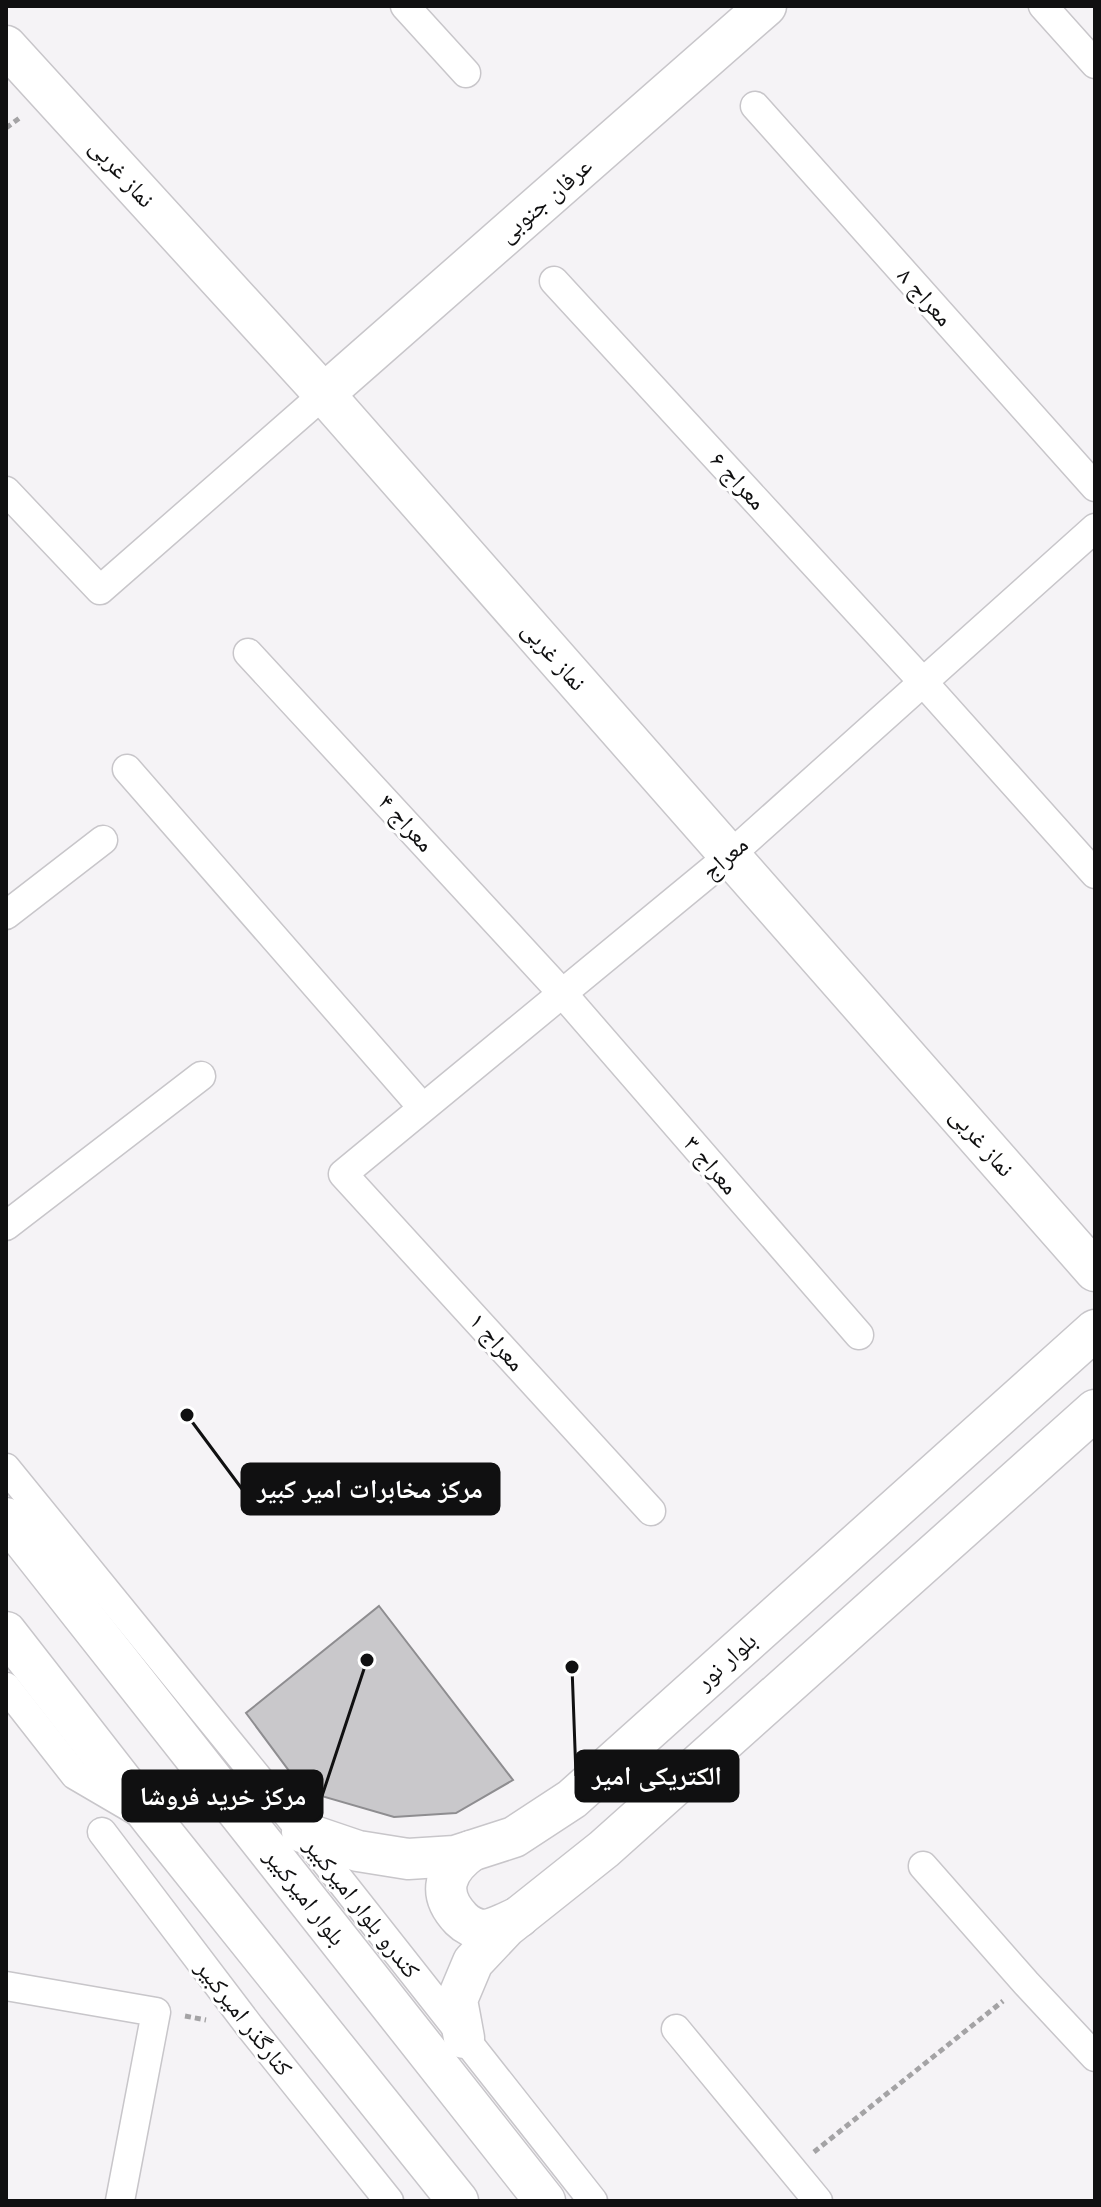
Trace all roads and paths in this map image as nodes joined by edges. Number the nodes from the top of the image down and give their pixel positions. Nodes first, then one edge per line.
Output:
1 (405, 6) edge
2 (766, 6) edge
3 (1043, 6) edge
4 (6, 46) edge
5 (1095, 64) edge
6 (466, 73) dead end
7 (755, 106) dead end
8 (554, 281) dead end
9 (324, 394) junction
10 (1095, 487) edge
11 (6, 491) edge
12 (1095, 528) edge
13 (248, 653) dead end
14 (923, 682) junction
15 (127, 769) dead end
16 (103, 840) dead end
17 (729, 856) junction
18 (1095, 874) edge
19 (6, 915) edge
20 (563, 994) junction
21 (201, 1076) dead end
22 (422, 1107) junction
23 (343, 1174) joint
24 (6, 1226) edge
25 (1095, 1271) edge
26 (1095, 1330) edge
27 (859, 1335) dead end
28 (1095, 1410) edge
29 (6, 1468) edge
30 (651, 1511) dead end
31 (6, 1518) edge
32 (6, 1632) edge
33 (6, 1687) edge
34 (154, 1822) junction
35 (102, 1832) dead end
36 (302, 1832) junction
37 (471, 1851) junction
38 (923, 1866) dead end
39 (519, 1917) junction
40 (1026, 1983) junction
41 (6, 1986) edge
42 (676, 2029) dead end
43 (464, 2038) junction
44 (1095, 2057) edge
45 (792, 2170) junction
46 (120, 2201) edge
47 (389, 2201) edge
48 (458, 2201) edge
49 (545, 2201) edge
50 (593, 2201) edge
51 (818, 2201) edge

1 - 6 street
2 - 9 street, عرفان جنوبی
3 - 5 street
4 - 9 street, نماز غربی
7 - 10 street, معراج ۸
8 - 14 street, معراج ۶
9 - 11 street
9 - 17 street, نماز غربی
12 - 14 street, معراج
13 - 20 street, معراج ۴
14 - 17 street, معراج
14 - 18 street, معراج ۶
15 - 22 street
16 - 19 street
17 - 20 street, معراج
17 - 25 street, نماز غربی
20 - 22 street, معراج
20 - 27 street, معراج ۳
21 - 24 street
22 - 23 street, معراج
23 - 30 street, معراج ۱
26 - 37 street, بلوار نور
28 - 39 street
29 - 36 street, کندرو بلوار امیرکبیر
31 - 49 street, بلوار امیرکبیر
32 - 34 street
33 - 34 street
34 - 48 street
35 - 47 street, کنارگذر امیرکبیر
36 - 37 street, بلوار نور
36 - 43 street, کندرو بلوار امیرکبیر
37 - 39 street
38 - 40 street
39 - 43 street
40 - 44 street
40 - 45 path
41 - 46 street
42 - 45 street
43 - 50 street, کندرو بلوار امیرکبیر
45 - 51 street

